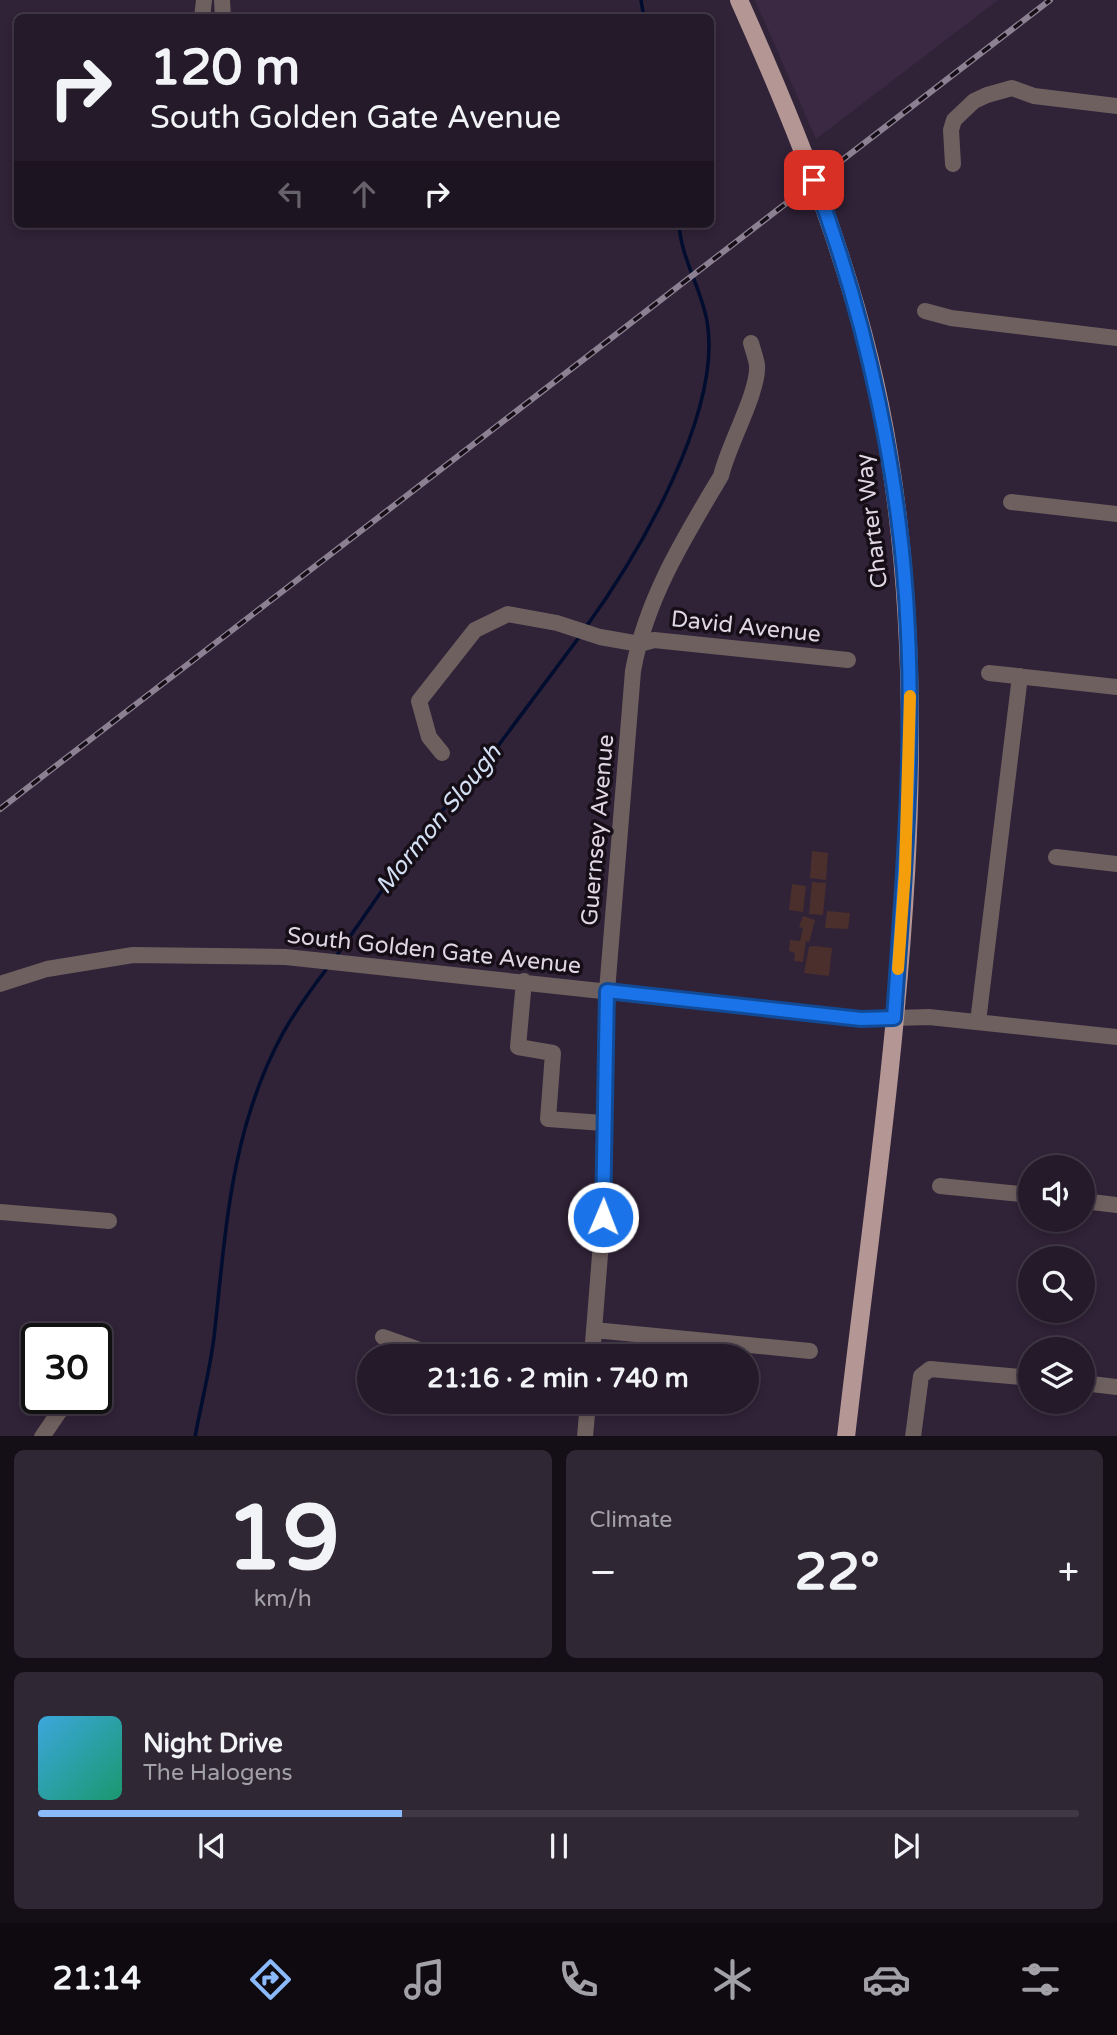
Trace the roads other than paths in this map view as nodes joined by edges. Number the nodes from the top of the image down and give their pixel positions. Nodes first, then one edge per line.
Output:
1 (739, 0) edge
2 (1117, 106) edge
3 (953, 164) dead end
4 (925, 311) dead end
5 (1117, 338) edge
6 (751, 343) dead end
7 (1011, 502) dead end
8 (1117, 514) edge
9 (640, 644) junction
10 (848, 660) dead end
11 (989, 673) dead end
12 (1020, 676) junction
13 (1117, 687) edge
14 (442, 753) dead end
15 (1056, 857) dead end
16 (1117, 863) edge
17 (524, 981) junction
18 (0, 984) edge
19 (607, 991) junction
20 (894, 1018) junction
21 (978, 1022) junction
22 (1117, 1037) edge
23 (603, 1123) junction
24 (940, 1186) dead end
25 (1018, 1194) edge
26 (1095, 1202) edge
27 (1117, 1205) edge
28 (0, 1212) edge
29 (109, 1221) dead end
30 (594, 1330) junction
31 (383, 1337) dead end
32 (403, 1344) edge
33 (593, 1344) edge
34 (810, 1351) dead end
35 (1018, 1377) edge
36 (1095, 1384) edge
37 (1117, 1387) edge
38 (58, 1414) edge
39 (587, 1414) edge
40 (44, 1436) edge
41 (585, 1436) edge
42 (846, 1436) edge
43 (913, 1436) edge

1 - 20 main road, Charter Way
2 - 3 street
4 - 5 street
6 - 9 street, Guernsey Avenue
7 - 8 street
9 - 10 street, David Avenue
9 - 14 street, David Avenue
9 - 19 street, Guernsey Avenue
11 - 12 street
12 - 13 street
12 - 21 street
15 - 16 street
17 - 18 street, South Golden Gate Avenue
17 - 19 street, South Golden Gate Avenue
17 - 23 street
19 - 20 street, South Golden Gate Avenue
19 - 23 street, Guernsey Avenue
20 - 21 street, South Golden Gate Avenue
20 - 42 main road, Charter Way
21 - 22 street, South Golden Gate Avenue
23 - 30 street, Guernsey Avenue
24 - 25 street
26 - 27 street
28 - 29 street
30 - 33 street, Guernsey Avenue
30 - 34 street
31 - 32 street
35 - 43 street
36 - 37 street
38 - 40 street
39 - 41 street

